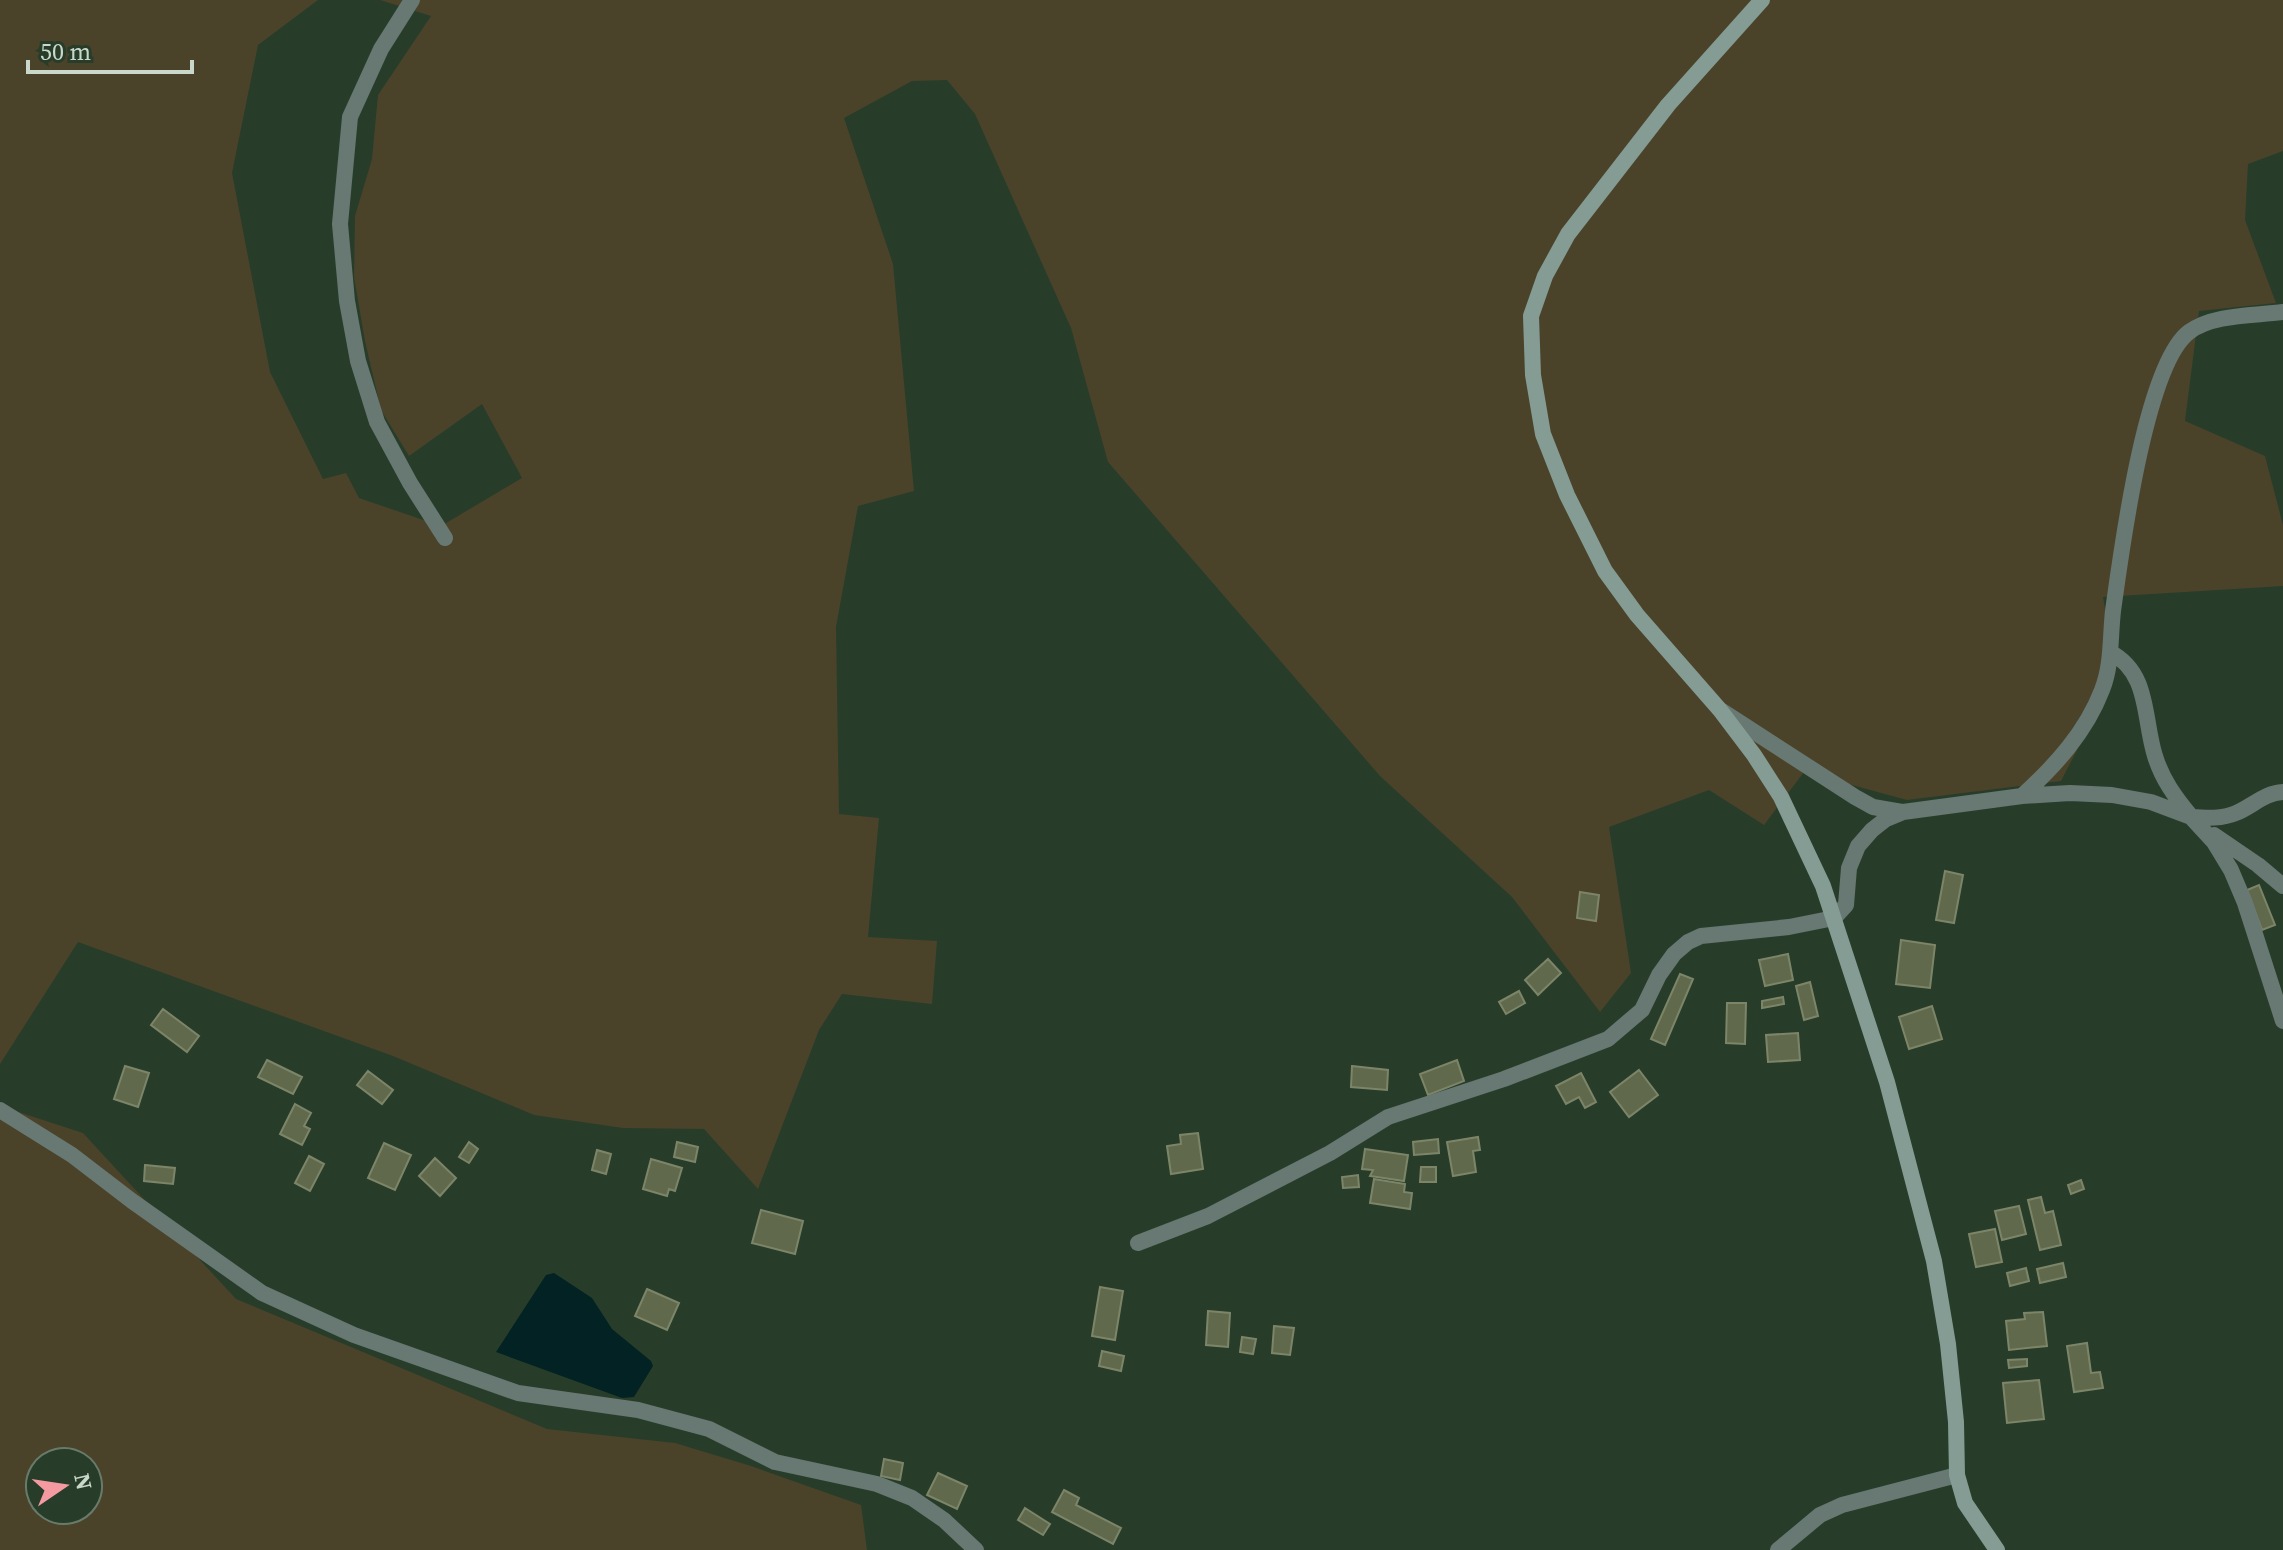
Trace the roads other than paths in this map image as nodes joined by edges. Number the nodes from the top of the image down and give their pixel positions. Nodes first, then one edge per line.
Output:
1 (412, 0) edge
2 (1762, 0) edge
3 (2283, 312) edge
4 (445, 538) dead end
5 (2110, 652) junction
6 (1720, 710) junction
7 (2283, 792) edge
8 (2022, 796) junction
9 (1903, 812) junction
10 (2191, 817) junction
11 (2283, 886) edge
12 (1834, 918) junction
13 (2283, 1021) edge
14 (0, 1110) edge
15 (1138, 1243) dead end
16 (1957, 1475) junction
17 (976, 1550) edge
18 (1778, 1550) edge
19 (1997, 1550) edge

1 - 4 street
2 - 6 street
3 - 5 street
5 - 8 street
5 - 10 street
6 - 9 street
6 - 12 street
7 - 10 street
8 - 9 street
8 - 10 street
9 - 12 street
10 - 11 street
10 - 13 street
12 - 15 street
12 - 16 street
14 - 17 street
16 - 18 street
16 - 19 street

